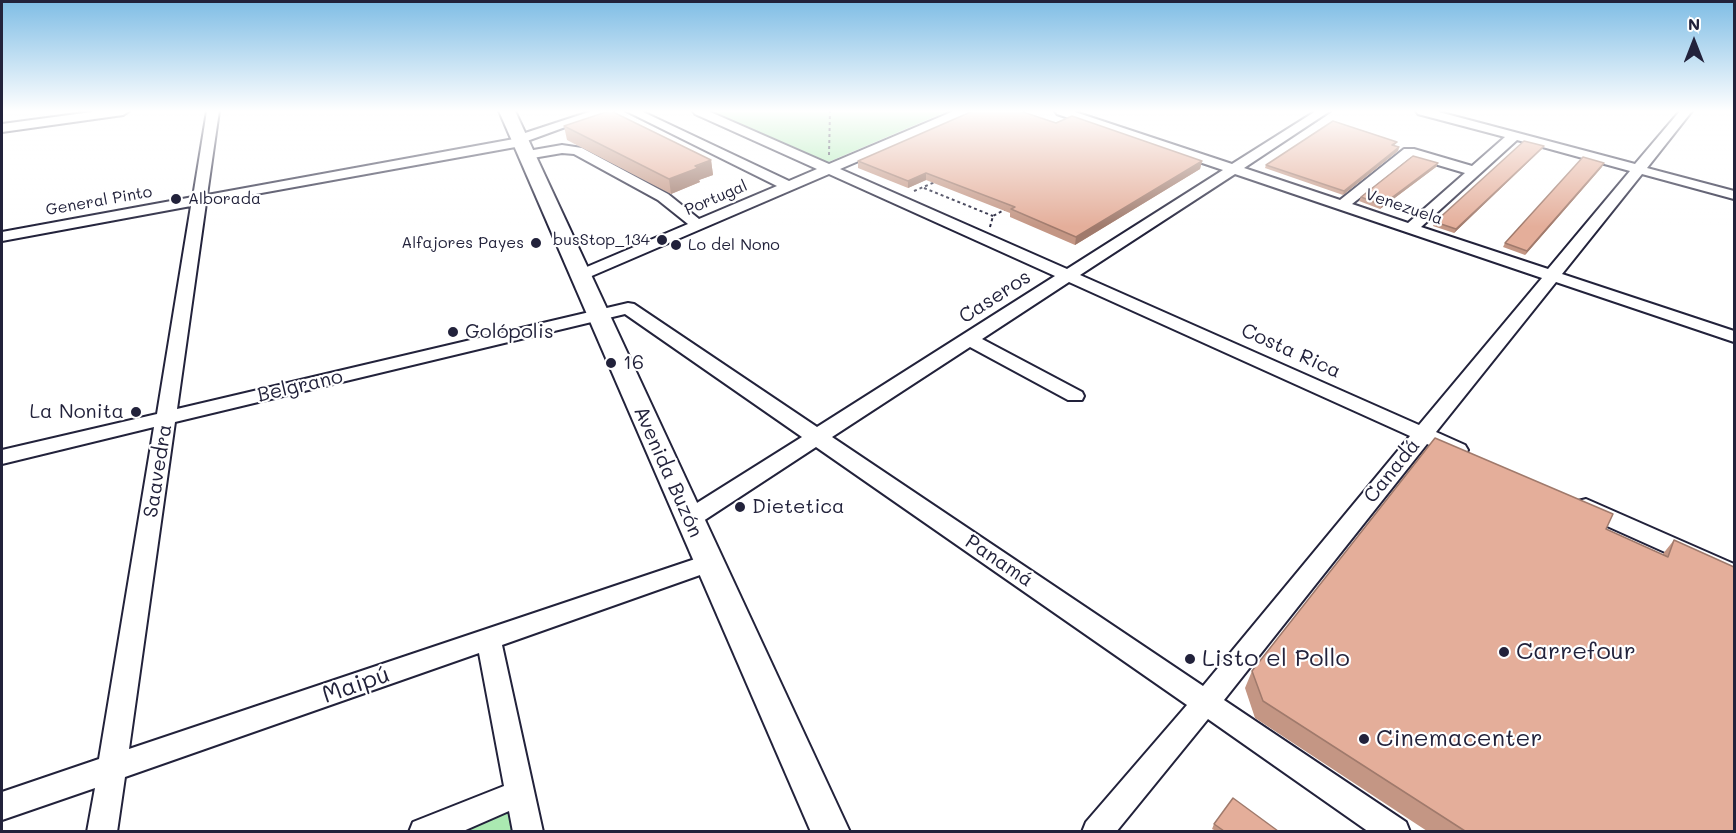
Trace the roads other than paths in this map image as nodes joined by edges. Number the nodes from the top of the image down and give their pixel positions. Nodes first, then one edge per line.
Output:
1 (207, 150) edge
2 (495, 150) edge
3 (525, 150) edge
4 (569, 150) edge
5 (713, 150) edge
6 (786, 150) edge
7 (874, 150) edge
8 (1177, 150) edge
9 (1264, 150) edge
10 (1498, 150) edge
11 (1567, 150) edge
12 (1654, 150) edge
13 (829, 169) junction
14 (1234, 169) junction
15 (1639, 169) junction
16 (1474, 171) junction
17 (788, 186) junction
18 (1734, 195) edge
19 (199, 201) junction
20 (1342, 205) junction
21 (698, 225) junction
22 (1411, 228) junction
23 (2, 236) edge
24 (580, 275) junction
25 (1067, 275) junction
26 (1552, 275) junction
27 (598, 315) junction
28 (1734, 337) edge
29 (968, 339) junction
30 (1076, 396) dead end
31 (166, 418) junction
32 (1422, 434) junction
33 (817, 436) junction
34 (2, 457) edge
35 (1476, 458) edge
36 (1573, 501) edge
37 (689, 519) junction
38 (709, 563) junction
39 (1734, 574) edge
40 (489, 640) junction
41 (1206, 702) junction
42 (112, 768) junction
43 (520, 793) junction
44 (2, 806) edge
45 (102, 831) edge
46 (424, 831) edge
47 (528, 831) edge
48 (831, 831) edge
49 (1098, 831) edge
50 (1395, 831) edge

1 - 19 street, Saavedra
2 - 19 street, General Pinto
3 - 24 main road, Avenida Buzón
4 - 21 street
5 - 17 street
6 - 13 street, Costa Rica
7 - 13 street, Portugal
8 - 14 street, Venezuela
9 - 14 street, Caseros
10 - 16 street
11 - 15 street
12 - 15 street, Canadá
13 - 17 street, Portugal
13 - 25 street, Costa Rica
14 - 20 street, Venezuela
14 - 25 street, Caseros
15 - 18 street
15 - 26 street, Canadá
16 - 20 street
16 - 22 street
17 - 21 street, Portugal
19 - 23 street, General Pinto
19 - 31 street, Saavedra
20 - 22 street, Venezuela
21 - 24 street, Portugal
22 - 26 street, Venezuela
24 - 27 main road, Avenida Buzón
25 - 29 street, Caseros
25 - 32 street, Costa Rica
26 - 28 street, Venezuela
26 - 32 street, Canadá
27 - 31 street, Belgrano
27 - 33 street, Panamá
27 - 37 main road, Avenida Buzón
29 - 30 street
29 - 33 street, Caseros
31 - 34 street, Belgrano
31 - 42 street, Saavedra
32 - 35 street, Costa Rica
32 - 41 street, Canadá
33 - 37 street, Caseros
33 - 41 street, Panamá
36 - 39 street
37 - 38 main road, Avenida Buzón
38 - 40 street, Maipú
38 - 48 main road, Avenida Buzón
40 - 42 street, Maipú
40 - 43 street
41 - 49 street, Canadá
41 - 50 street, Panamá
42 - 44 street, Maipú
42 - 45 street, Saavedra
43 - 46 street
43 - 47 street

